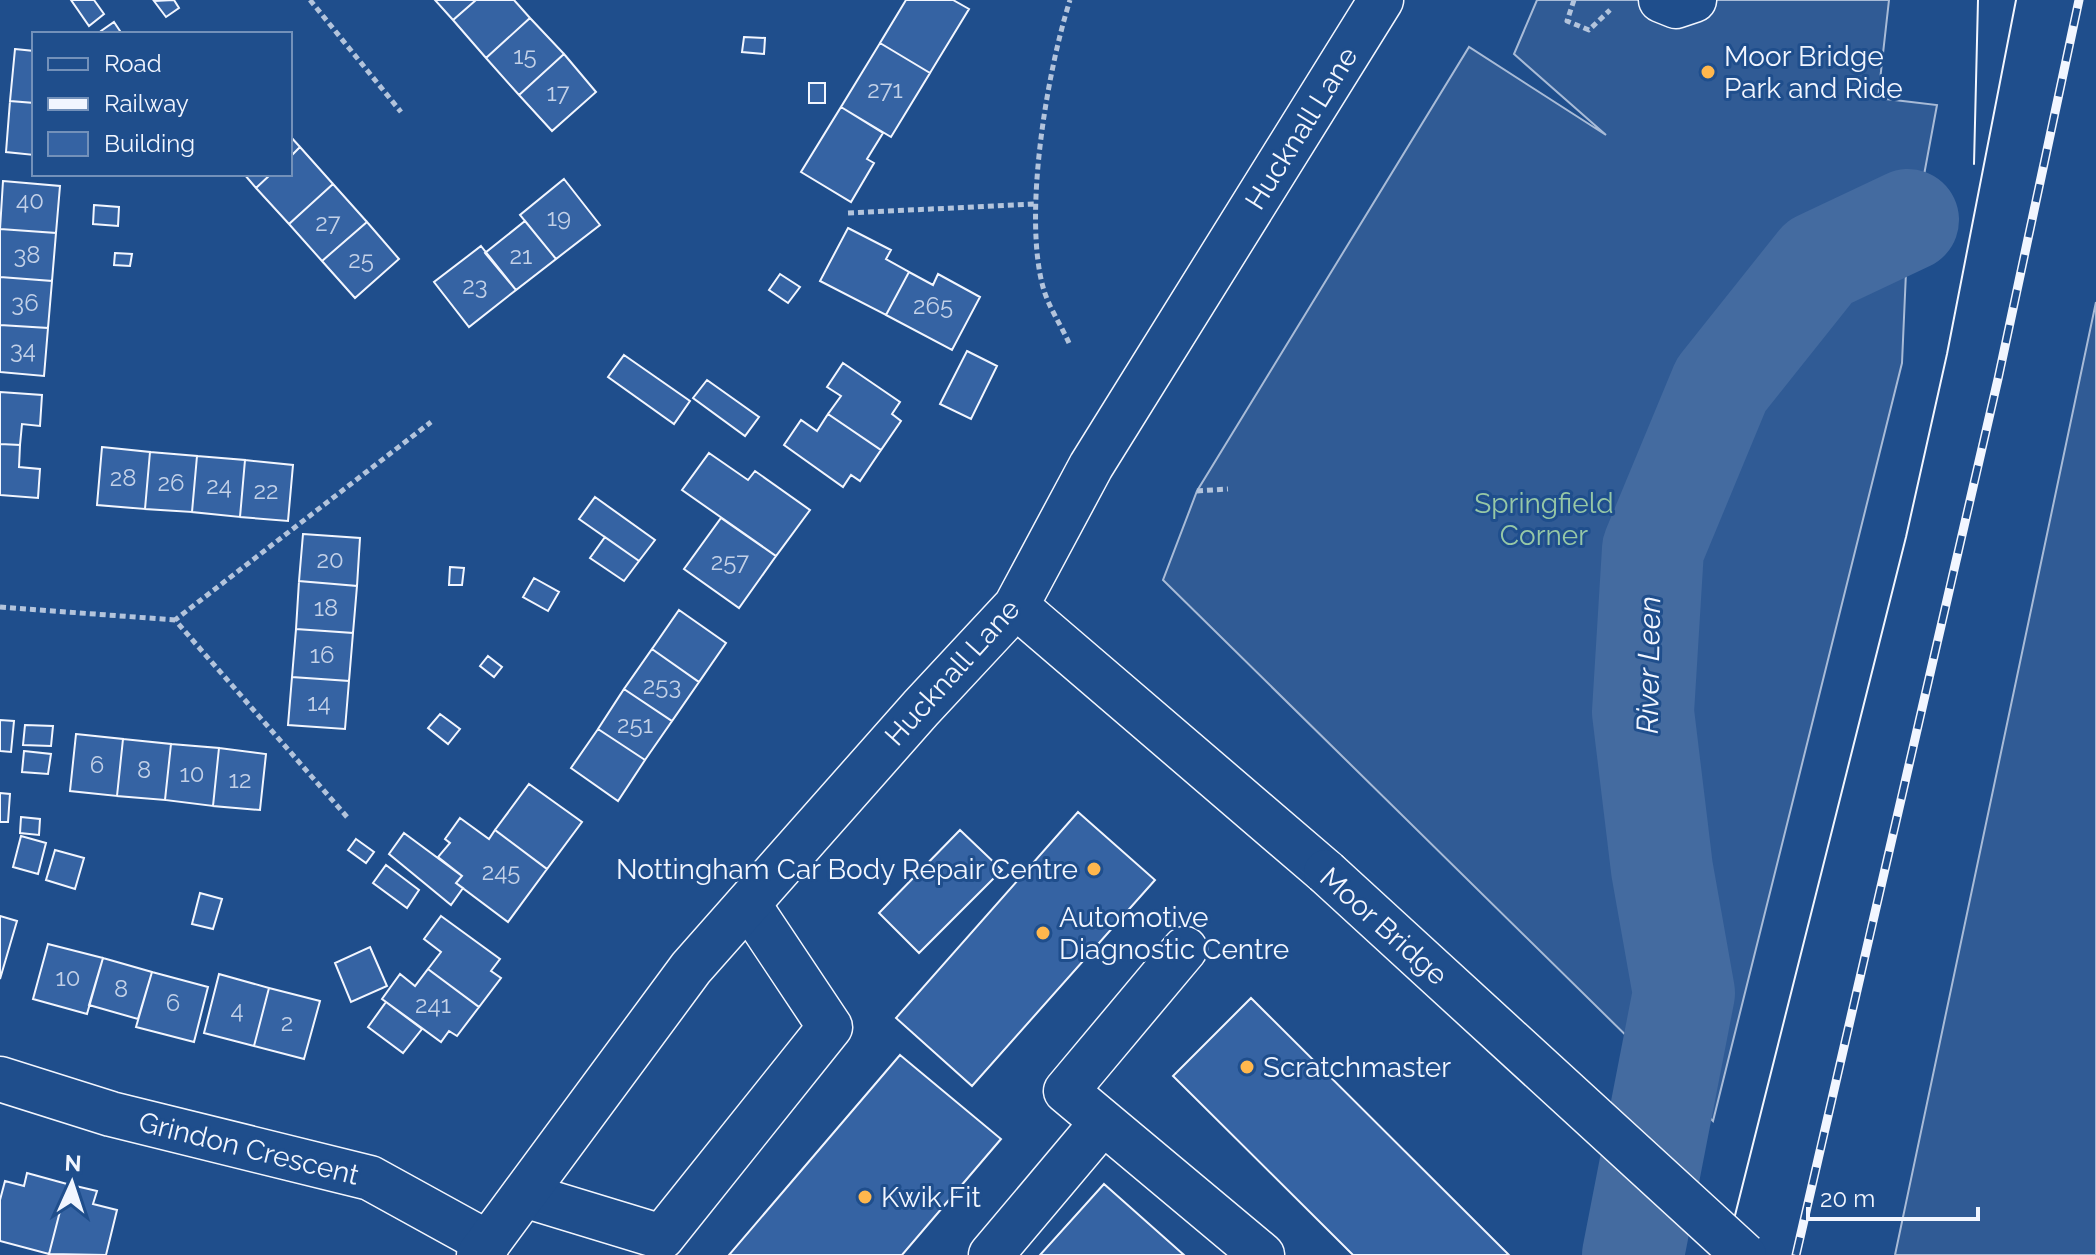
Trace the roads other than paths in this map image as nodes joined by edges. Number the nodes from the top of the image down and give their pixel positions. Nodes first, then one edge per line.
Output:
1 (1381, 0) edge
2 (1661, 0) edge
3 (1694, 0) edge
4 (1016, 606) junction
5 (748, 904) junction
6 (1185, 949) dead end
7 (0, 1079) edge
8 (1103, 1122) junction
9 (524, 1195) junction
10 (484, 1249) edge
11 (991, 1255) edge
12 (1262, 1255) edge
13 (1744, 1255) edge

1 - 4 main road, Hucknall Lane
2 - 3 main road
4 - 5 main road, Hucknall Lane
4 - 13 main road, Moor Bridge, bridge
5 - 9 main road, Hucknall Lane
5 - 9 main road
6 - 8 main road
7 - 10 main road, Grindon Crescent
8 - 11 main road
8 - 12 main road
9 - 10 main road, Hucknall Lane

